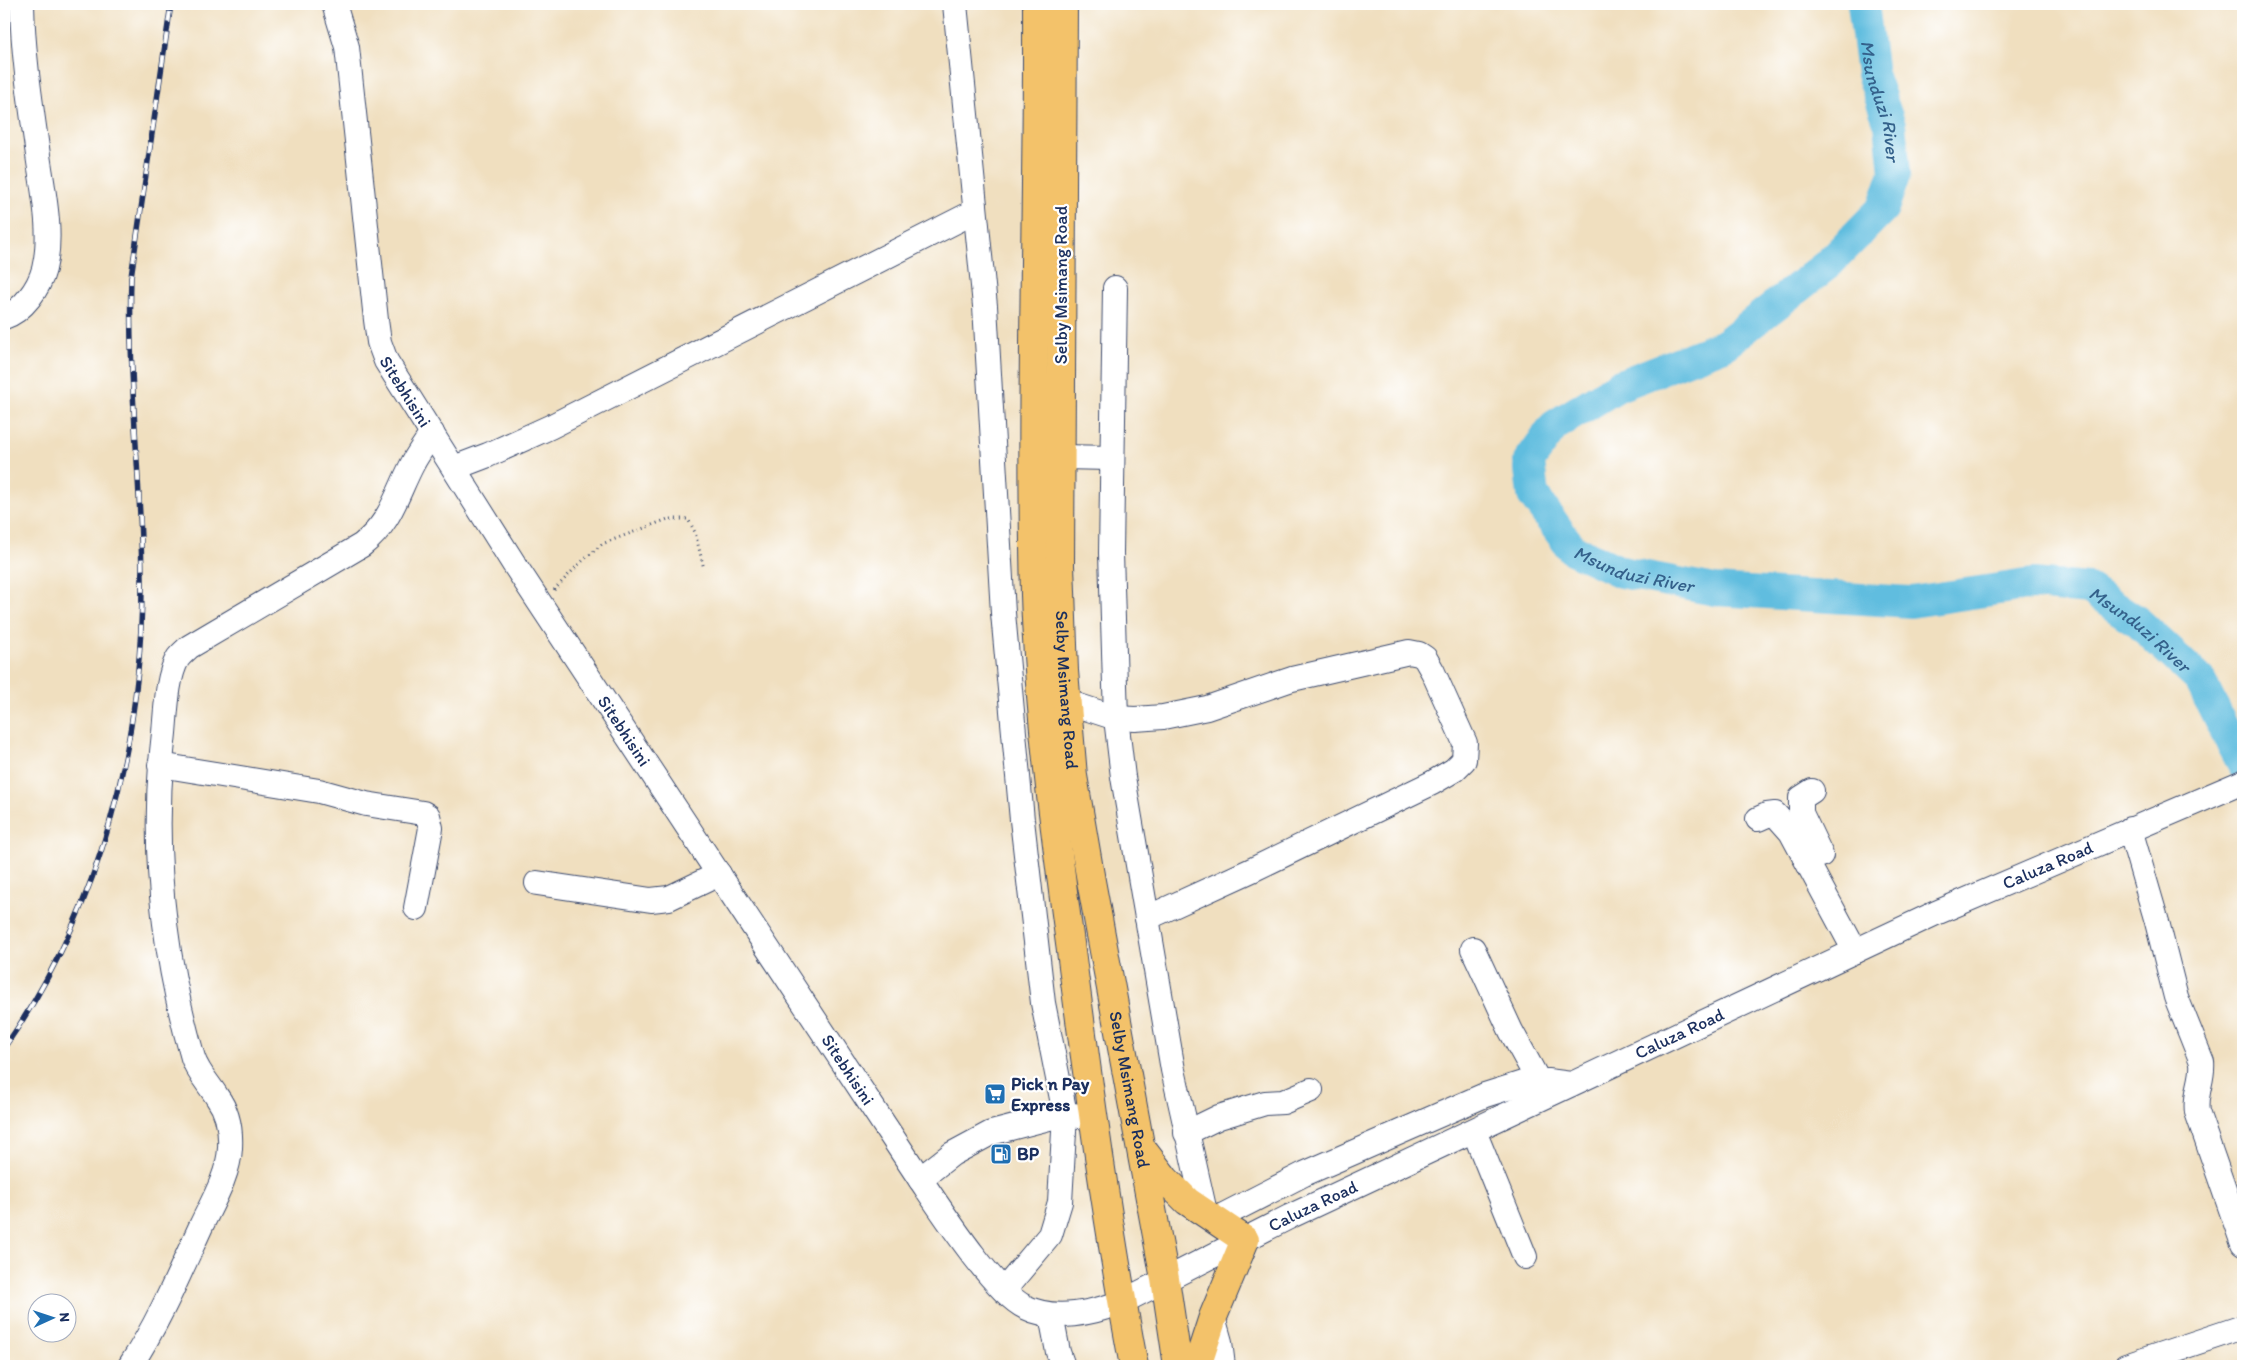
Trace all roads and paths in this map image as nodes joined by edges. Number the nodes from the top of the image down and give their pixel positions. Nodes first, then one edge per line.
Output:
1 (22, 4) edge
2 (334, 4) edge
3 (955, 4) edge
4 (1037, 4) edge
5 (1063, 4) edge
6 (974, 212) junction
7 (1115, 288) dead end
8 (4, 318) edge
9 (432, 433) junction
10 (1060, 457) junction
11 (1112, 458) junction
12 (454, 468) junction
13 (704, 569) dead end
14 (542, 607) junction
15 (1067, 702) junction
16 (1116, 718) junction
17 (160, 765) junction
18 (2243, 782) edge
19 (1812, 790) dead end
20 (1758, 819) dead end
21 (2130, 829) junction
22 (719, 874) junction
23 (538, 883) dead end
24 (416, 908) dead end
25 (1147, 918) junction
26 (1862, 948) junction
27 (1473, 949) dead end
28 (1539, 1082) junction
29 (1573, 1084) junction
30 (1311, 1090) dead end
31 (1065, 1114) junction
32 (1095, 1118) junction
33 (1474, 1131) junction
34 (1186, 1133) junction
35 (1140, 1146) junction
36 (920, 1180) junction
37 (1210, 1215) junction
38 (1245, 1240) junction
39 (2243, 1244) edge
40 (1525, 1256) dead end
41 (1165, 1279) junction
42 (1004, 1290) junction
43 (1122, 1302) junction
44 (1051, 1315) junction
45 (1213, 1317) junction
46 (2243, 1326) edge
47 (130, 1366) edge
48 (1063, 1366) edge
49 (1134, 1366) edge
50 (1178, 1366) edge
51 (1197, 1366) edge
52 (1223, 1366) edge
53 (2126, 1366) edge

1 - 8 street
2 - 9 street, Sitebhisini
3 - 6 street
4 - 32 main road, Selby Msimang Road
5 - 10 main road, Selby Msimang Road
6 - 12 street
6 - 31 street
7 - 11 street
9 - 12 street, Sitebhisini
9 - 17 street
10 - 11 street
10 - 15 main road, Selby Msimang Road
11 - 16 street
12 - 14 street, Sitebhisini
13 - 14 path
14 - 22 street, Sitebhisini
15 - 16 street
15 - 35 main road, Selby Msimang Road
16 - 25 street
16 - 25 street
17 - 24 street
17 - 47 street
18 - 21 street, Caluza Road
19 - 26 street
20 - 26 street
21 - 26 street, Caluza Road
21 - 39 street
22 - 23 street
22 - 36 street, Sitebhisini
25 - 34 street
26 - 29 street, Caluza Road
27 - 28 street
28 - 29 street
28 - 37 street
29 - 33 street, Caluza Road
30 - 34 street
31 - 32 street
31 - 36 street
31 - 42 street
32 - 43 main road, Selby Msimang Road
33 - 38 street, Caluza Road
33 - 40 street
34 - 37 street
35 - 37 main road
35 - 41 main road, Selby Msimang Road
36 - 42 street, Sitebhisini
37 - 38 main road
38 - 41 street, Caluza Road
38 - 45 main road
41 - 43 street, Caluza Road
41 - 50 main road, Selby Msimang Road
42 - 44 street, Sitebhisini
43 - 44 street, Sitebhisini
43 - 49 main road, Selby Msimang Road
44 - 48 street
45 - 51 main road
45 - 52 street
46 - 53 street

